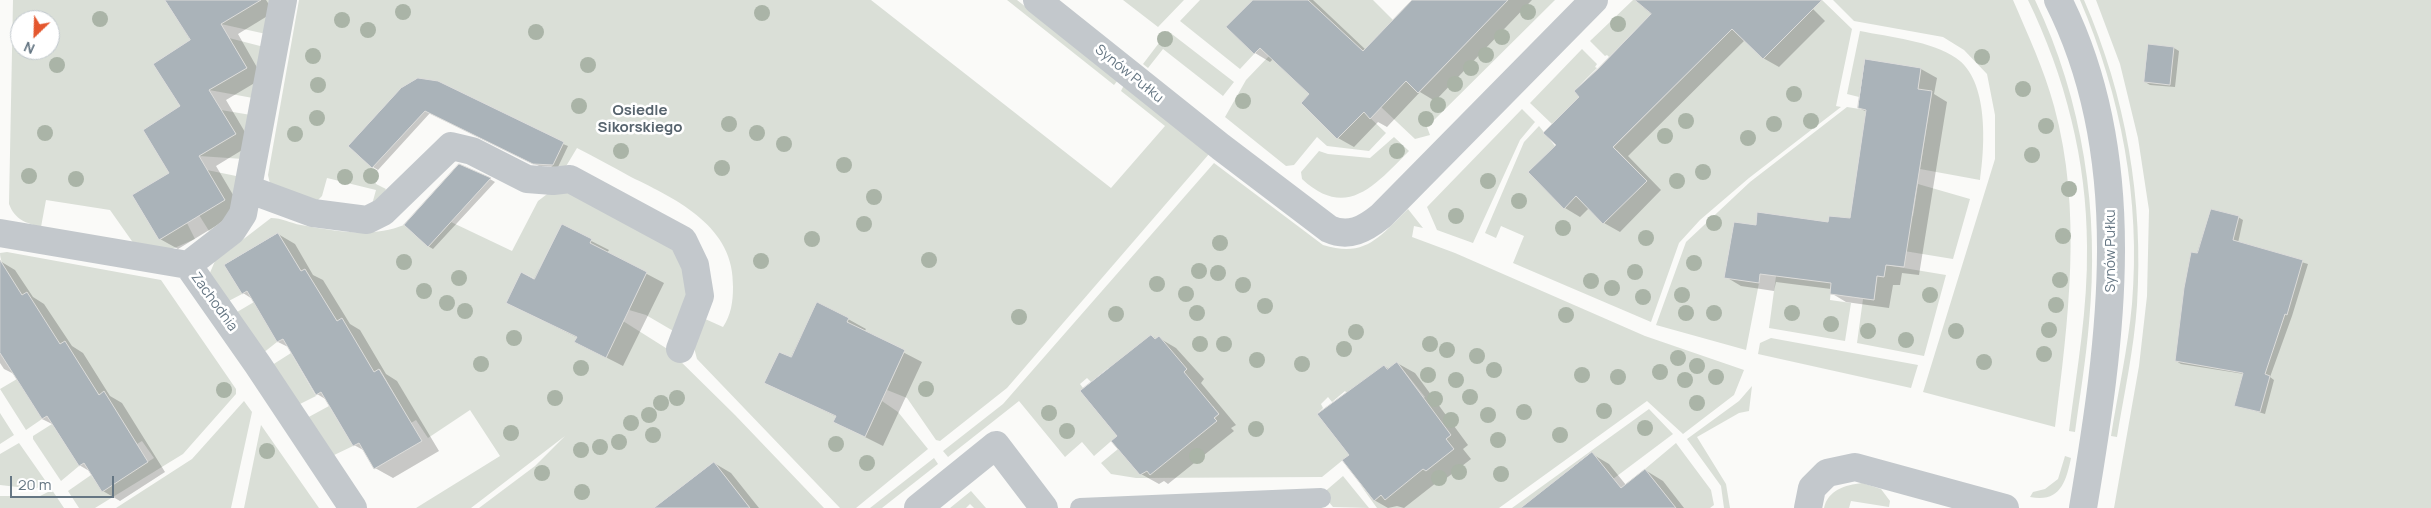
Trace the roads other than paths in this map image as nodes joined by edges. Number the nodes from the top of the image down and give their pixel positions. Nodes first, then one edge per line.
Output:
1 (283, 0) edge
2 (1037, 0) edge
3 (1594, 0) edge
4 (2058, 0) edge
5 (248, 189) junction
6 (0, 233) edge
7 (188, 265) junction
8 (680, 349) dead end
9 (1321, 498) dead end
10 (353, 508) edge
11 (918, 508) edge
12 (1044, 508) edge
13 (1080, 508) edge
14 (1808, 508) edge
15 (2005, 508) edge
16 (2083, 508) edge

1 - 5 street, Zachodnia
2 - 3 street, Synów Pułku
4 - 16 street, Synów Pułku
5 - 7 street, Zachodnia
5 - 8 street
6 - 7 street
7 - 10 street, Zachodnia
9 - 13 lane
11 - 12 street
14 - 15 street

